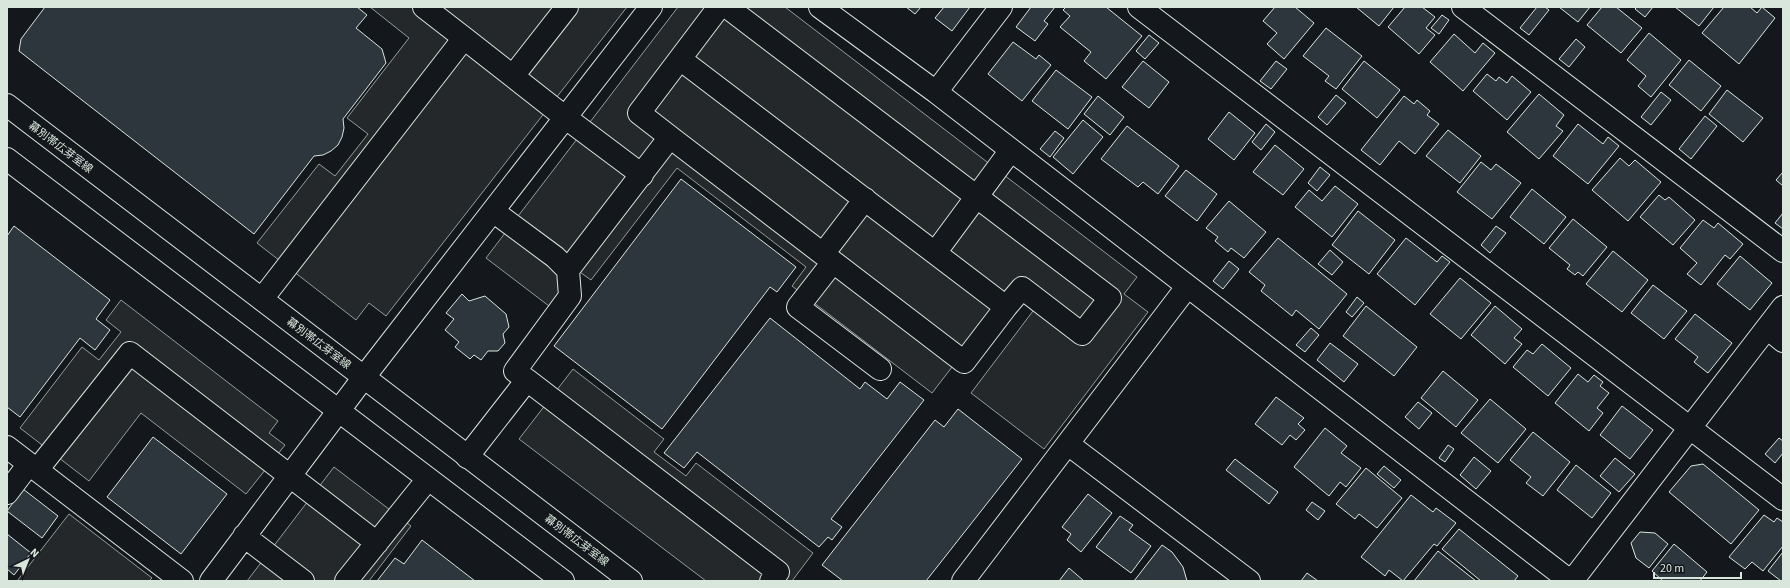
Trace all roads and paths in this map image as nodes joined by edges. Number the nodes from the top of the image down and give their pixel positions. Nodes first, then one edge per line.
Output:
1 (424, 7) edge
2 (567, 7) edge
3 (652, 7) edge
4 (719, 7) edge
5 (727, 7) edge
6 (820, 7) edge
7 (1001, 7) edge
8 (1139, 7) edge
9 (1463, 7) edge
10 (464, 38) junction
11 (680, 59) junction
12 (513, 76) junction
13 (936, 92) junction
14 (7, 105) edge
15 (566, 118) junction
16 (670, 138) junction
17 (1011, 150) junction
18 (7, 159) edge
19 (642, 175) junction
20 (976, 196) junction
21 (865, 199) junction
22 (493, 211) junction
23 (1783, 251) edge
24 (935, 253) junction
25 (828, 258) junction
26 (568, 270) junction
27 (1187, 287) junction
28 (262, 298) junction
29 (1006, 307) junction
30 (1783, 307) edge
31 (1775, 334) edge
32 (880, 369) dead end
33 (364, 377) junction
34 (527, 380) junction
35 (338, 410) junction
36 (1690, 428) junction
37 (1068, 444) junction
38 (7, 447) edge
39 (467, 457) junction
40 (33, 467) junction
41 (290, 476) junction
42 (428, 479) junction
43 (7, 493) edge
44 (1783, 499) edge
45 (244, 536) junction
46 (377, 543) junction
47 (182, 581) edge
48 (210, 581) edge
49 (303, 581) edge
50 (346, 581) edge
51 (563, 581) edge
52 (631, 581) edge
53 (771, 581) edge
54 (963, 581) edge
55 (1249, 581) edge
56 (1571, 581) edge

1 - 10 street
2 - 12 street
3 - 15 street
4 - 11 street
5 - 20 street
6 - 13 street
7 - 13 street
8 - 36 street
9 - 23 street
10 - 12 street
10 - 28 street
11 - 16 street
11 - 21 street
12 - 15 street
13 - 17 street
14 - 28 street, 幕別帯広芽室線
15 - 19 street
15 - 22 street
16 - 19 street
16 - 25 street
17 - 20 street
17 - 27 street
18 - 35 street
19 - 26 street
20 - 24 street
20 - 29 street
21 - 24 street
21 - 25 street
22 - 26 street
22 - 33 street
24 - 29 street
25 - 29 street
25 - 32 street
26 - 34 street
27 - 37 street
27 - 56 street
28 - 33 street, 幕別帯広芽室線
30 - 31 street
31 - 36 street
33 - 35 street
33 - 39 street, 幕別帯広芽室線
34 - 39 street
34 - 53 street
35 - 41 street
35 - 42 street
36 - 44 street
36 - 56 street
37 - 54 street
37 - 55 street
38 - 40 street
39 - 52 street, 幕別帯広芽室線
40 - 41 street
40 - 43 street
40 - 47 street
41 - 45 street
41 - 46 street
42 - 46 street
42 - 51 street
45 - 48 street
45 - 49 street
46 - 50 street

